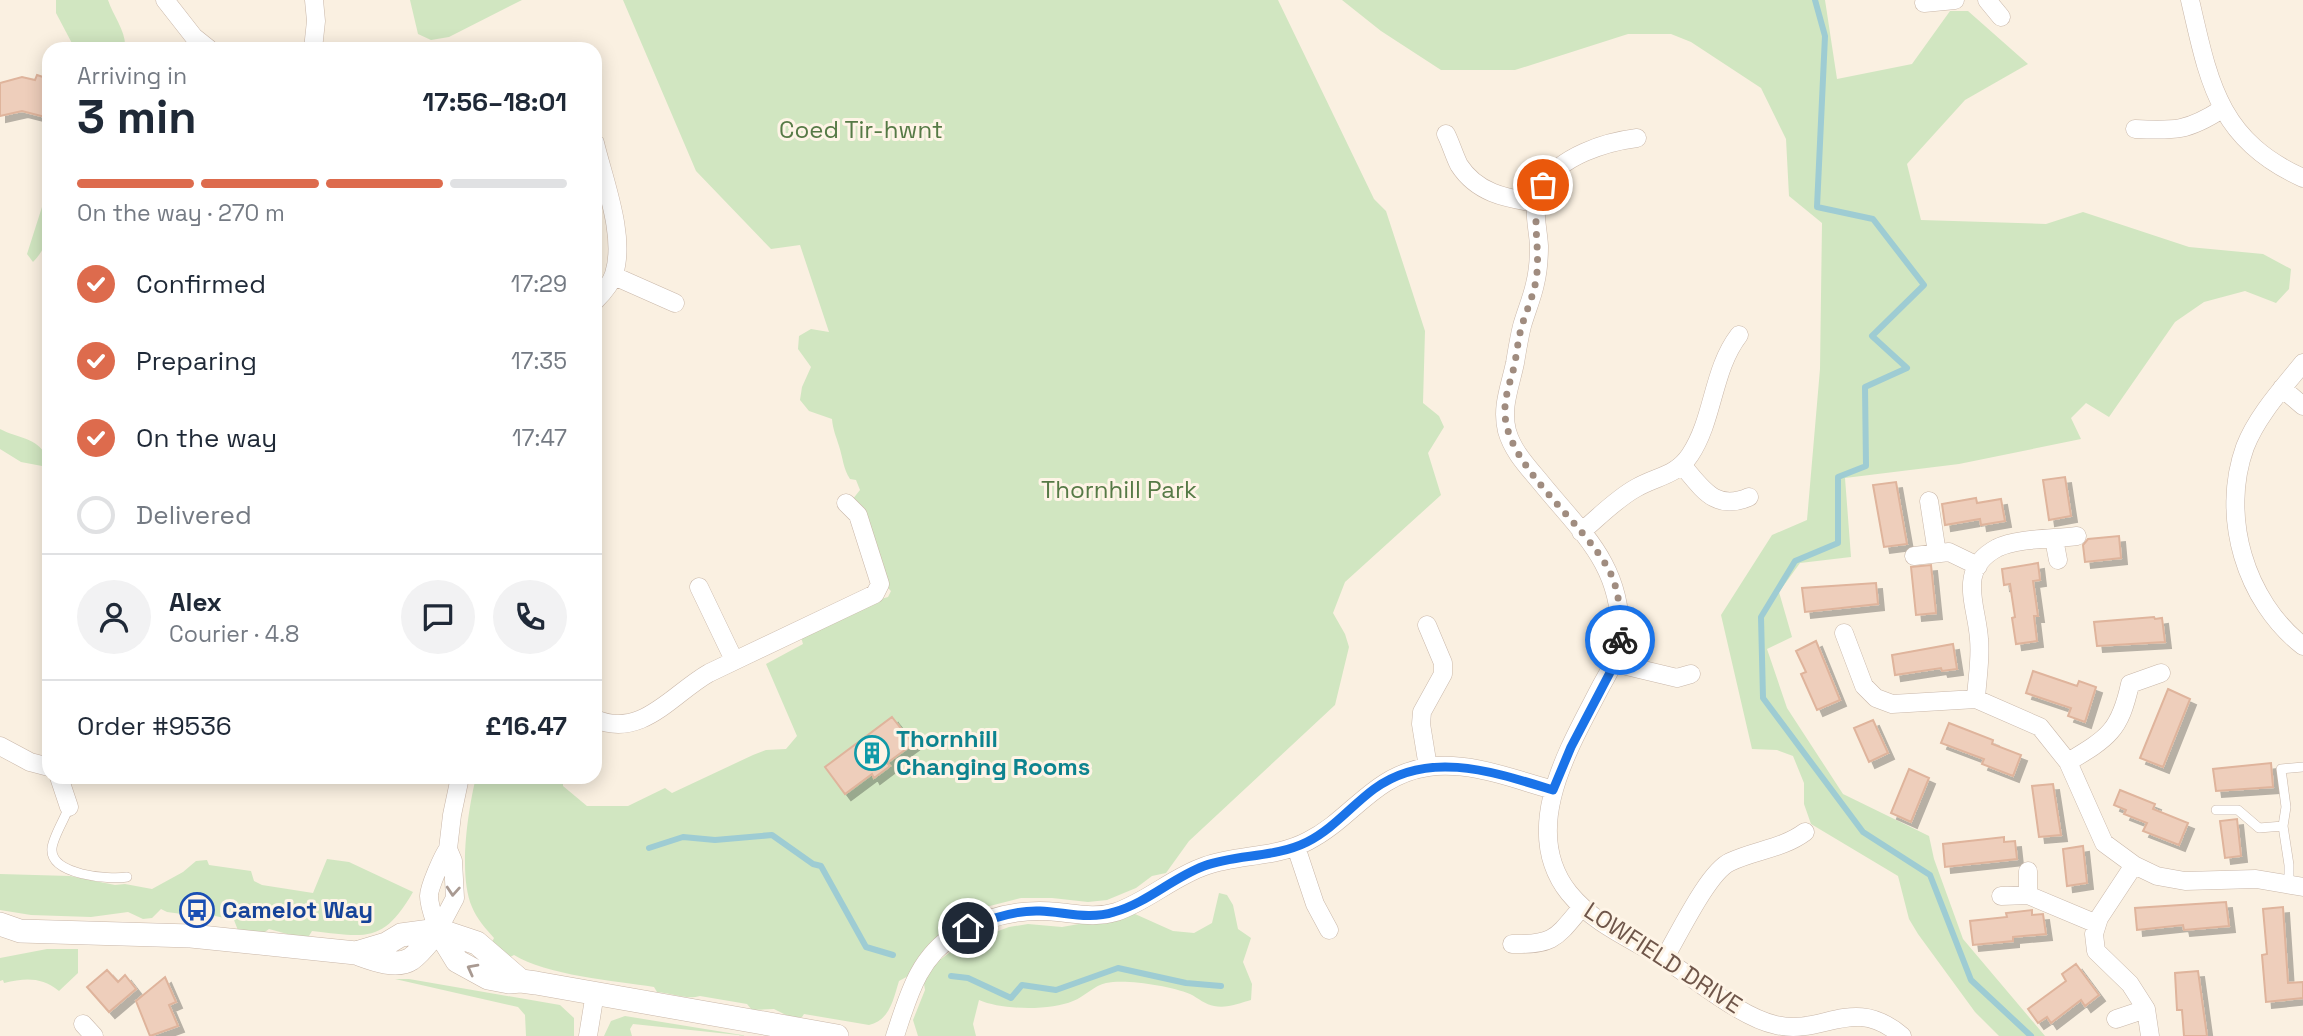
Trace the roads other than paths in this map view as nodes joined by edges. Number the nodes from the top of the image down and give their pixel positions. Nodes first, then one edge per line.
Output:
1 (165, 0) edge
2 (314, 0) edge
3 (1955, 0) edge
4 (1987, 0) edge
5 (2190, 0) edge
6 (1924, 3) dead end
7 (2001, 17) dead end
8 (200, 42) edge
9 (314, 42) edge
10 (2222, 109) junction
11 (2135, 129) dead end
12 (1446, 134) dead end
13 (1637, 138) dead end
14 (602, 172) edge
15 (2303, 178) edge
16 (1536, 203) junction
17 (614, 276) junction
18 (602, 292) edge
19 (675, 303) dead end
20 (1739, 335) dead end
21 (2303, 363) edge
22 (2283, 388) junction
23 (2303, 406) edge
24 (1682, 465) junction
25 (1749, 497) dead end
26 (1929, 501) dead end
27 (846, 503) dead end
28 (1581, 532) junction
29 (2077, 536) dead end
30 (2054, 539) junction
31 (1937, 553) junction
32 (1914, 556) dead end
33 (2058, 560) dead end
34 (1978, 566) junction
35 (699, 587) dead end
36 (1427, 625) dead end
37 (1844, 633) dead end
38 (2303, 646) edge
39 (734, 660) junction
40 (1615, 663) junction
41 (2161, 673) dead end
42 (1691, 674) dead end
43 (1976, 699) junction
44 (602, 721) edge
45 (0, 746) edge
46 (2068, 762) junction
47 (42, 765) edge
48 (1428, 767) junction
49 (2303, 767) edge
50 (61, 784) edge
51 (455, 784) edge
52 (1553, 790) junction
53 (69, 807) joint
54 (2216, 810) dead end
55 (2283, 825) junction
56 (1805, 832) dead end
57 (1296, 847) junction
58 (448, 849) junction
59 (2133, 865) junction
60 (2028, 871) dead end
61 (127, 877) dead end
62 (2296, 885) edge
63 (2028, 895) junction
64 (2001, 896) dead end
65 (1582, 907) junction
66 (2097, 924) junction
67 (438, 930) junction
68 (1329, 930) dead end
69 (7, 932) edge
70 (1512, 944) dead end
71 (1664, 959) junction
72 (595, 993) junction
73 (2146, 1009) junction
74 (2116, 1019) dead end
75 (588, 1036) edge
76 (838, 1036) edge
77 (895, 1036) edge
78 (1902, 1036) edge
79 (2150, 1036) edge

1 - 8 street
2 - 9 street
3 - 6 street
4 - 7 street
5 - 10 street
10 - 11 street
10 - 15 street
12 - 16 street
13 - 16 street
14 - 17 street
16 - 28 street, LOWFIELD DRIVE
17 - 18 street
17 - 19 street
20 - 24 street
21 - 22 street
22 - 23 street
22 - 38 street
24 - 25 street
24 - 28 street
26 - 31 street
27 - 39 street
28 - 40 street, LOWFIELD DRIVE
29 - 30 street
30 - 33 street
30 - 34 street
31 - 32 street
31 - 34 street
34 - 43 street
35 - 39 street
36 - 48 street
37 - 43 street
39 - 44 street
40 - 42 street
40 - 52 street, LOWFIELD DRIVE
41 - 46 street
43 - 46 street
45 - 47 street
46 - 59 street
48 - 52 street
48 - 57 street
49 - 55 lane
50 - 53 street
51 - 58 street
52 - 65 street, LOWFIELD DRIVE
53 - 61 lane
54 - 55 lane
55 - 62 lane
56 - 71 street
57 - 68 street
57 - 77 street
58 -> 67 street
58 - 67 street
59 - 62 street
59 - 66 street
60 - 63 street
63 - 64 street
63 - 66 street
65 - 70 street
65 - 71 street, LOWFIELD DRIVE
66 - 73 street
67 - 69 street
67 - 72 street
71 - 78 street, LOWFIELD DRIVE
72 - 75 street
72 - 76 street
73 - 74 street
73 - 79 street

